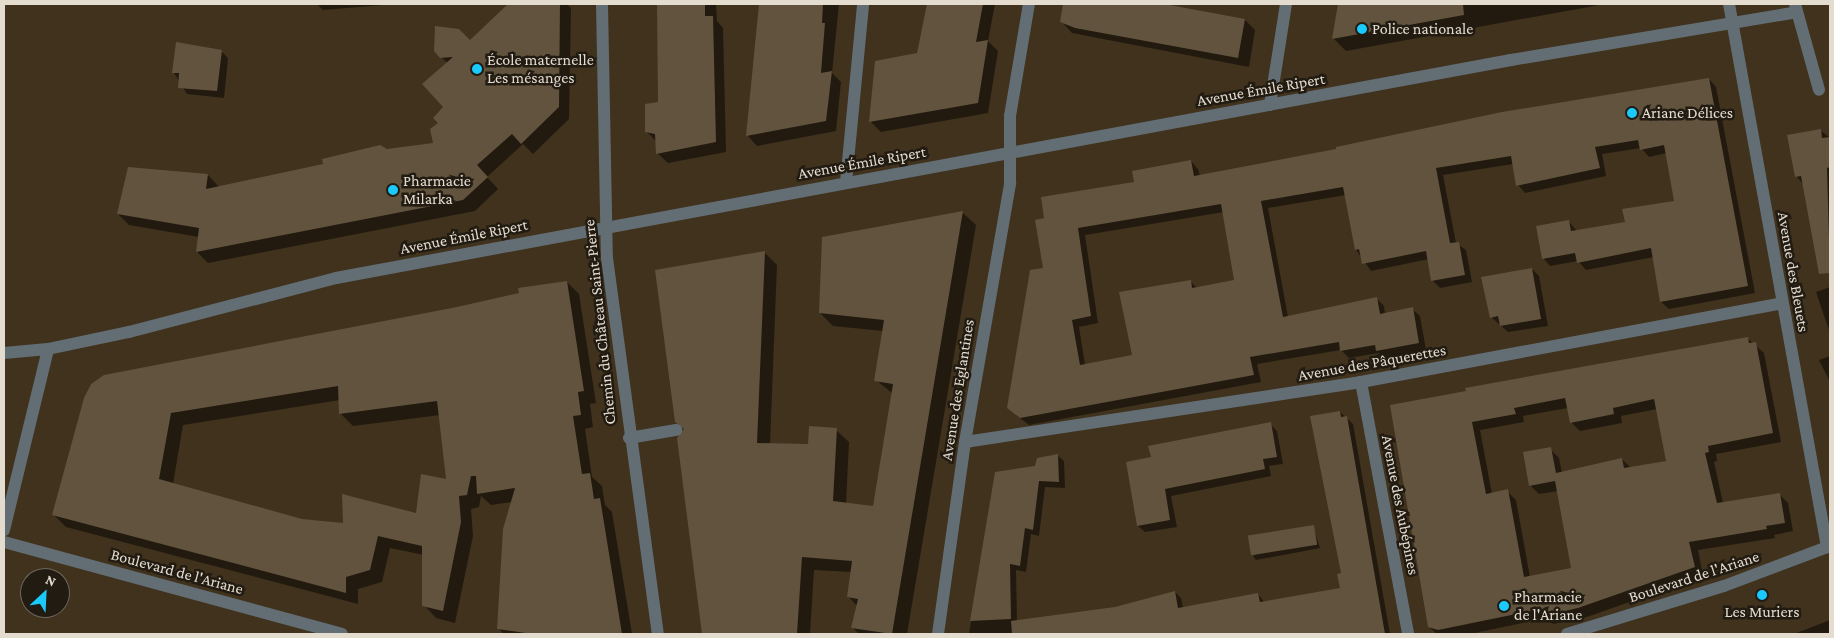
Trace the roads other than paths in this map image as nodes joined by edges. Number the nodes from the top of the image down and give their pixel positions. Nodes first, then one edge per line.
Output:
1 (602, 4) edge
2 (863, 4) edge
3 (1029, 4) edge
4 (1286, 4) edge
5 (1729, 4) edge
6 (1796, 8) edge
7 (1731, 25) junction
8 (1819, 90) dead end
9 (1270, 105) junction
10 (1010, 151) junction
11 (846, 182) junction
12 (605, 227) junction
13 (1782, 303) junction
14 (48, 350) junction
15 (4, 354) edge
16 (1361, 382) junction
17 (676, 430) dead end
18 (629, 438) junction
19 (965, 442) junction
20 (4, 530) edge
21 (4, 542) edge
22 (1829, 546) edge
23 (342, 634) edge
24 (658, 634) edge
25 (938, 634) edge
26 (1408, 634) edge
27 (1567, 634) edge

1 - 12 street, Chemin du Château Saint-Pierre
2 - 11 street
3 - 10 street, Avenue des Eglantines
4 - 9 street
5 - 7 street, Avenue des Bleuets
6 - 7 street, Avenue Émile Ripert
6 - 8 street
7 - 9 street, Avenue Émile Ripert
7 - 13 street, Avenue des Bleuets
9 - 10 street, Avenue Émile Ripert
10 - 11 street, Avenue Émile Ripert
10 - 19 street, Avenue des Eglantines
11 - 12 street, Avenue Émile Ripert
12 - 14 street, Avenue Émile Ripert
12 - 18 street, Chemin du Château Saint-Pierre
13 - 16 street, Avenue des Pâquerettes
13 - 22 street, Avenue des Bleuets
14 - 15 street, Avenue Émile Ripert
14 - 20 street
16 - 19 street, Avenue des Pâquerettes
16 - 26 street, Avenue des Aubépines
17 - 18 street
18 - 24 street, Chemin du Château Saint-Pierre
19 - 25 street, Avenue des Eglantines
21 - 23 street, Boulevard de l'Ariane
22 - 27 street, Boulevard de l'Ariane

